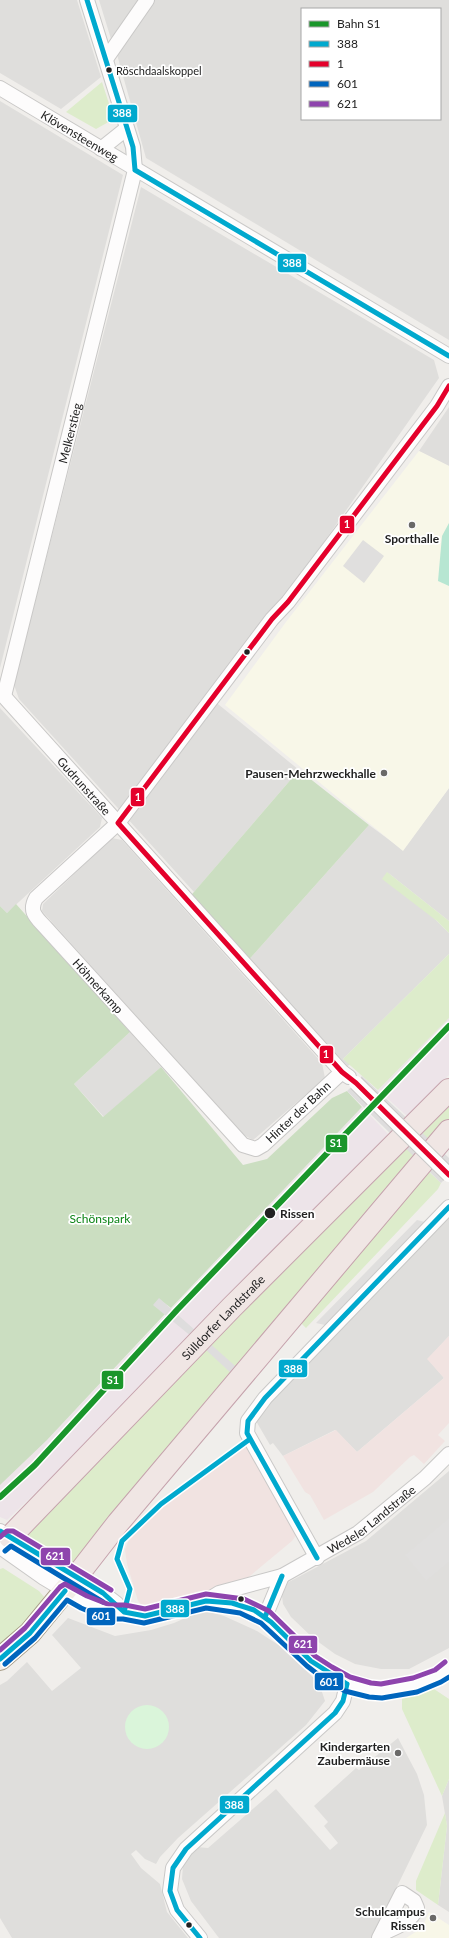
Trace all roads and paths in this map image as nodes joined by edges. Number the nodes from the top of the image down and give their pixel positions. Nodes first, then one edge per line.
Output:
1 (87, 0) edge
2 (147, 0) edge
3 (106, 59) junction
4 (0, 88) edge
5 (126, 130) junction
6 (101, 150) junction
7 (135, 170) junction
8 (449, 356) edge
9 (449, 386) edge
10 (2, 694) edge
11 (118, 823) junction
12 (342, 1072) junction
13 (449, 1090) edge
14 (449, 1131) edge
15 (253, 1148) joint
16 (449, 1174) edge
17 (449, 1207) edge
18 (449, 1454) edge
19 (2, 1540) edge
20 (317, 1558) junction
21 (282, 1576) junction
22 (70, 1584) junction
23 (206, 1601) junction
24 (265, 1617) junction
25 (0, 1660) edge
26 (445, 1676) edge
27 (347, 1684) junction
28 (200, 1938) edge

1 - 3 street, Melkerstieg
2 - 3 street
3 - 5 street, Melkerstieg
4 - 6 street, Klövensteenweg
5 - 6 street
5 - 7 street, Melkerstieg
6 - 7 street, Klövensteenweg
7 - 8 street, Klövensteenweg
7 - 10 street, Melkerstieg
9 - 11 street
10 - 11 street, Gudrunstraße
11 - 12 street, Gudrunstraße
11 - 15 street, Höhnerkamp
12 - 15 street, Hinter der Bahn
12 - 16 street, Gudrunstraße, bridge
13 - 19 highway, Sülldorfer Landstraße
14 - 22 highway
17 - 20 street
18 - 20 street, Wedeler Landstraße
19 - 22 street, Wedeler Landstraße
20 - 21 street, Wedeler Landstraße
21 - 23 street, Wedeler Landstraße
21 - 24 street
22 - 23 street, Wedeler Landstraße
22 - 25 main road
23 - 24 street
24 - 27 street
26 - 27 street
27 - 28 street

